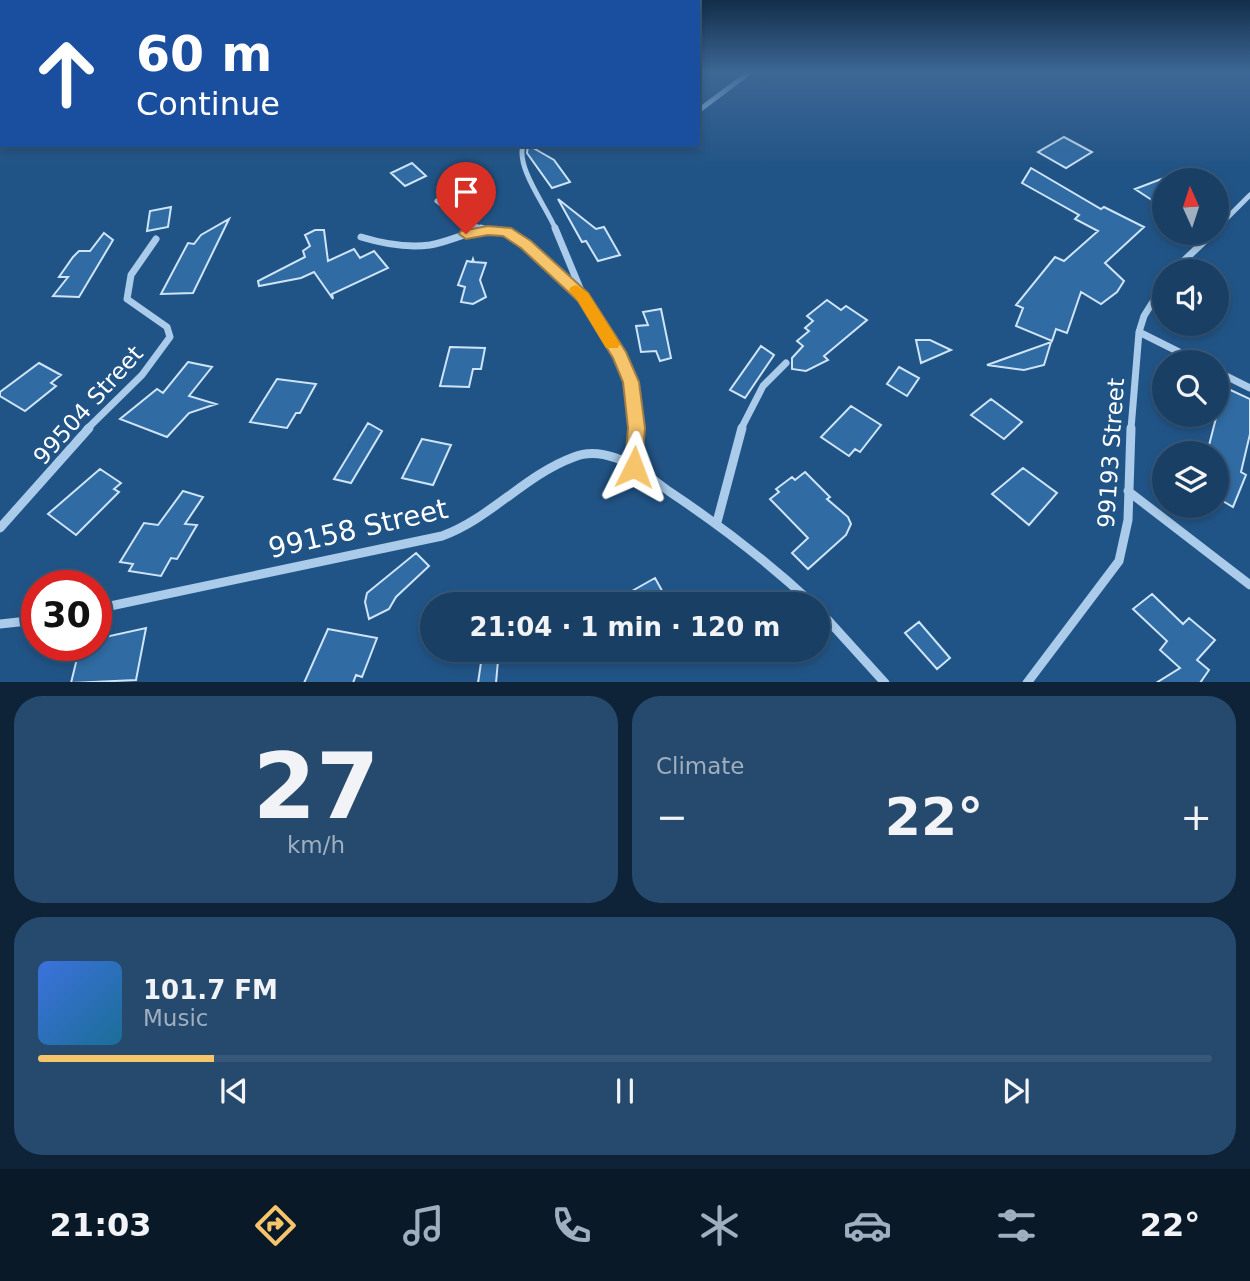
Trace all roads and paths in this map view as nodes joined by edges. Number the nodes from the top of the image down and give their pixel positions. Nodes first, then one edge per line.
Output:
1 (523, 147) edge
2 (1250, 195) edge
3 (437, 201) dead end
4 (1229, 216) edge
5 (488, 230) junction
6 (362, 237) dead end
7 (156, 239) dead end
8 (1200, 245) edge
9 (1185, 259) edge
10 (583, 297) junction
11 (1152, 303) edge
12 (1139, 332) junction
13 (1175, 350) edge
14 (786, 363) dead end
15 (1229, 378) edge
16 (1250, 388) edge
17 (634, 467) junction
18 (1128, 491) junction
19 (717, 522) junction
20 (0, 528) edge
21 (1250, 585) edge
22 (799, 592) edge
23 (112, 606) edge
24 (21, 622) edge
25 (830, 622) edge
26 (0, 624) edge
27 (885, 682) edge
28 (1027, 682) edge

1 - 10 street
2 - 4 street
3 - 5 street
5 - 6 street
5 - 10 street
7 - 20 street, 99504 Street
8 - 9 street
10 - 17 street
11 - 12 street, 99193 Street
12 - 13 street
12 - 18 street, 99193 Street
14 - 19 street
15 - 16 street
17 - 19 street, 99158 Street
17 - 23 street, 99158 Street
18 - 21 street
18 - 28 street, 99193 Street
19 - 22 street, 99158 Street
24 - 26 street
25 - 27 street

